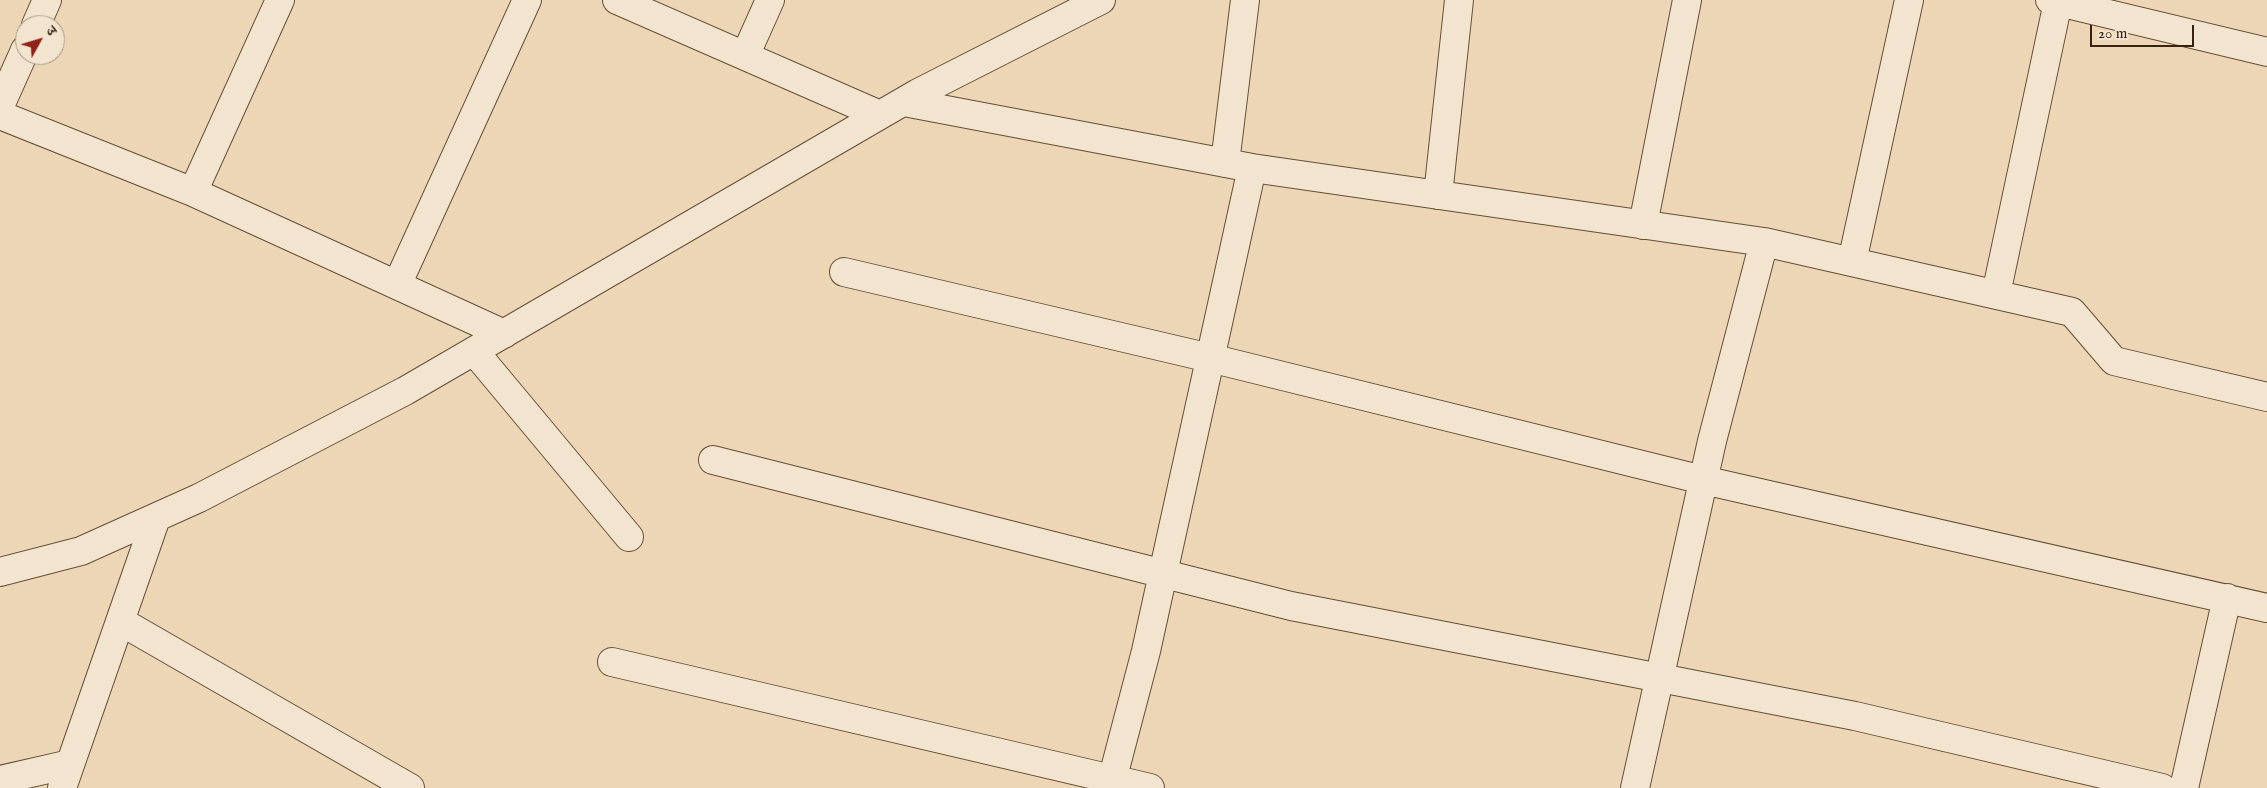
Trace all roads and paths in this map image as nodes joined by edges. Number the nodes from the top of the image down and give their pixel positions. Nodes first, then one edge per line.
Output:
1 (47, 0) edge
2 (280, 0) edge
3 (528, 0) edge
4 (617, 0) edge
5 (770, 0) edge
6 (1101, 0) edge
7 (1245, 0) edge
8 (1459, 0) edge
9 (1687, 0) edge
10 (1909, 0) edge
11 (2054, 1) edge
12 (40, 15) edge
13 (2267, 52) edge
14 (746, 56) junction
15 (18, 65) edge
16 (904, 102) junction
17 (0, 106) edge
18 (0, 115) edge
19 (880, 115) junction
20 (1225, 164) junction
21 (1252, 168) junction
22 (193, 192) junction
23 (1438, 195) junction
24 (1643, 225) junction
25 (1764, 242) junction
26 (1852, 262) junction
27 (844, 272) dead end
28 (396, 285) junction
29 (1996, 294) junction
30 (504, 334) junction
31 (474, 351) junction
32 (1210, 358) junction
33 (2267, 397) edge
34 (712, 460) dead end
35 (1703, 480) junction
36 (156, 518) junction
37 (629, 537) dead end
38 (0, 572) edge
39 (1163, 574) junction
40 (2226, 598) junction
41 (2267, 608) edge
42 (120, 620) junction
43 (612, 662) dead end
44 (1660, 677) junction
45 (66, 776) edge
46 (0, 780) edge
47 (1111, 784) edge
48 (410, 788) edge
49 (1150, 788) edge
50 (1635, 788) edge
51 (2162, 788) edge
52 (2184, 788) edge

1 - 12 street
2 - 22 street
3 - 28 street
4 - 14 street
5 - 14 street
6 - 16 street
7 - 20 street
8 - 23 street
9 - 24 street
10 - 26 street
11 - 13 street
11 - 29 street
14 - 19 street
15 - 17 street
16 - 19 street
16 - 20 street
18 - 22 street
19 - 30 street
20 - 21 street
21 - 23 street
21 - 32 street
22 - 28 street
23 - 24 street
24 - 25 street
25 - 26 street
25 - 35 street
26 - 29 street
27 - 32 street
28 - 30 street
29 - 33 street
30 - 31 street
31 - 36 street
31 - 37 street
32 - 35 street
32 - 39 street
34 - 39 street
35 - 40 street
35 - 44 street
36 - 38 street
36 - 42 street
39 - 44 street
39 - 47 street
40 - 41 street
40 - 52 street
42 - 45 street
42 - 48 street
43 - 47 street
44 - 50 street
44 - 51 street
45 - 46 street
47 - 49 street

